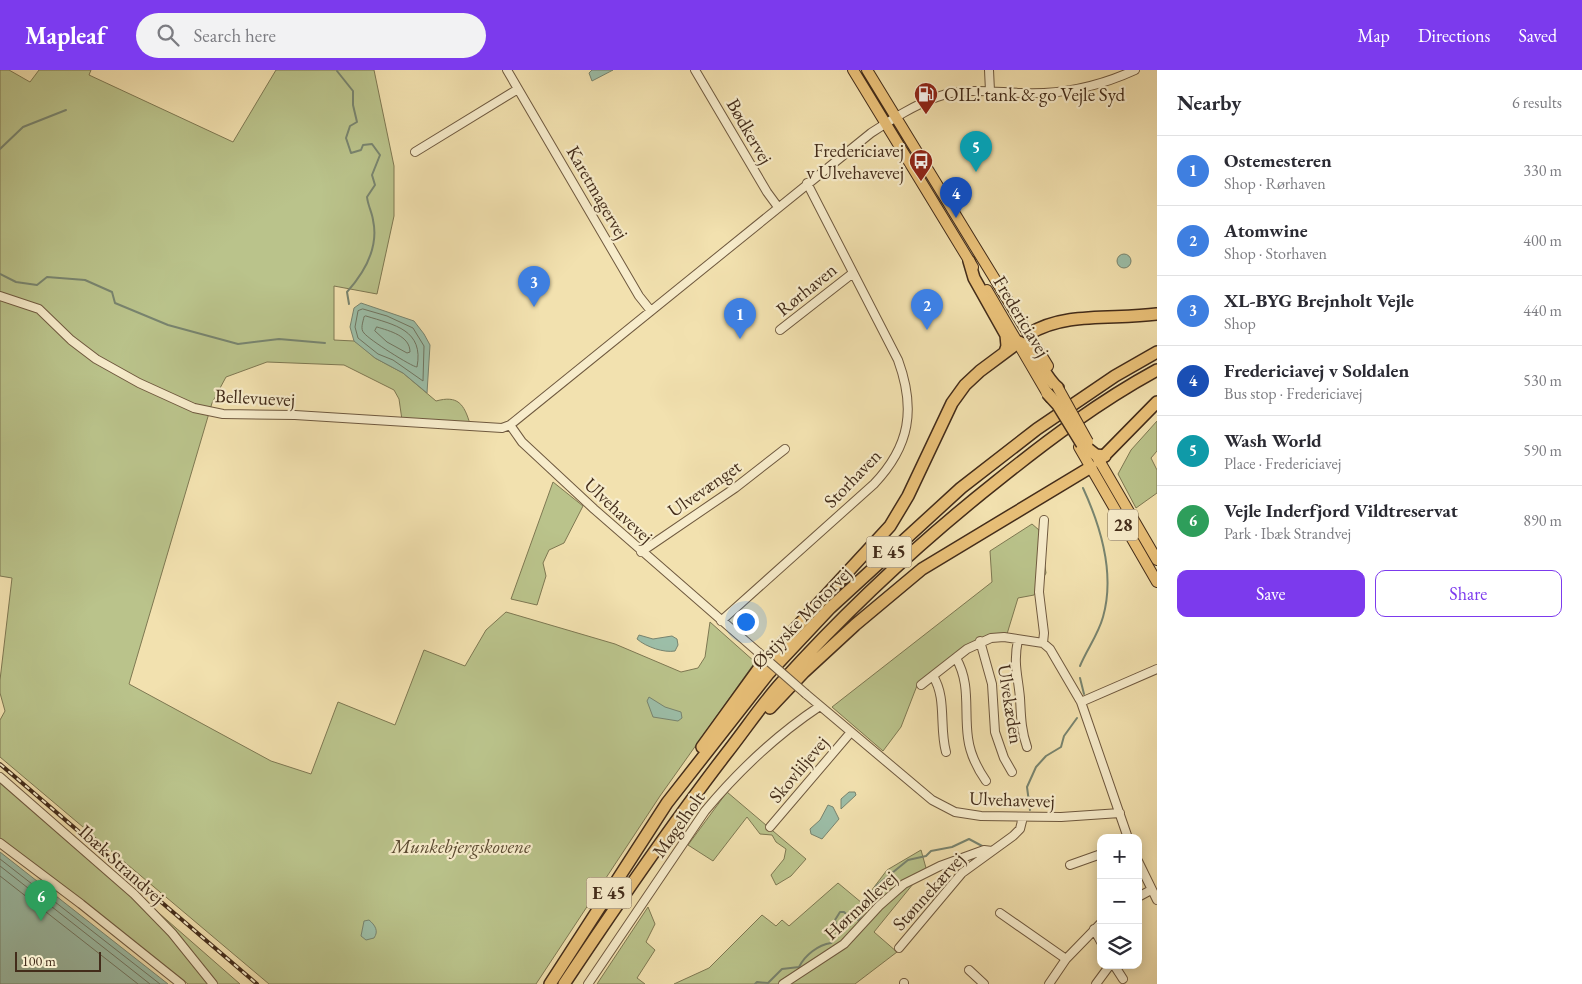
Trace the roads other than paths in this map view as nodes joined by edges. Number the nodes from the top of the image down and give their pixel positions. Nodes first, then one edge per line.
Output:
1 (507, 70) edge
2 (695, 70) edge
3 (854, 70) edge
4 (867, 70) edge
5 (989, 70) edge
6 (1135, 70) edge
7 (1119, 73) edge
8 (518, 89) junction
9 (990, 91) junction
10 (895, 118) junction
11 (885, 124) junction
12 (415, 152) dead end
13 (808, 183) junction
14 (778, 207) junction
15 (981, 258) junction
16 (969, 260) junction
17 (853, 272) junction
18 (0, 296) edge
19 (651, 311) junction
20 (1157, 314) edge
21 (780, 330) dead end
22 (1029, 334) junction
23 (1019, 342) junction
24 (1005, 352) junction
25 (1157, 352) edge
26 (1157, 370) edge
27 (1052, 390) junction
28 (1157, 402) edge
29 (510, 425) junction
30 (785, 449) dead end
31 (1098, 460) junction
32 (1044, 520) dead end
33 (641, 552) junction
34 (1157, 560) edge
35 (1157, 582) edge
36 (721, 621) junction
37 (1018, 640) junction
38 (980, 641) junction
39 (1042, 643) junction
40 (956, 658) junction
41 (1156, 672) edge
42 (933, 676) junction
43 (921, 685) dead end
44 (1081, 702) junction
45 (820, 706) junction
46 (851, 732) junction
47 (1027, 747) dead end
48 (946, 752) dead end
49 (719, 763) junction
50 (1012, 772) dead end
51 (0, 777) edge
52 (986, 781) dead end
53 (667, 803) junction
54 (1120, 813) junction
55 (1023, 817) junction
56 (770, 827) dead end
57 (1127, 834) edge
58 (0, 843) edge
59 (992, 851) junction
60 (1097, 855) edge
61 (1070, 865) dead end
62 (1142, 870) edge
63 (1151, 890) junction
64 (1142, 895) edge
65 (1157, 900) edge
66 (1000, 913) dead end
67 (1097, 927) edge
68 (1094, 929) junction
69 (1097, 935) edge
70 (899, 948) dead end
71 (1066, 959) junction
72 (1107, 969) edge
73 (1116, 969) edge
74 (969, 970) dead end
75 (1123, 980) dead end
76 (181, 984) edge
77 (214, 984) edge
78 (550, 984) edge
79 (564, 984) edge
80 (588, 984) edge
81 (783, 984) edge
82 (984, 984) edge
83 (1049, 984) edge
84 (1096, 984) edge

1 - 8 street, Karetmagervej
2 - 14 street, Bødkervej
3 - 10 main road
3 - 11 main road, Fredericiavej
4 - 10 main road, Fredericiavej
5 - 9 street
6 - 7 street
7 - 9 street
8 - 12 street
8 - 19 street, Karetmagervej
9 - 10 street
10 - 11 street
10 - 15 main road, Fredericiavej
11 - 13 street
11 - 15 main road
11 - 16 main road, Fredericiavej
13 - 14 street
13 - 17 street, Storhaven
14 - 19 street
15 - 22 main road, Fredericiavej
16 - 23 main road, Fredericiavej
16 - 24 highway
17 - 21 street, Rørhaven
17 - 36 street, Storhaven
18 - 29 street, Bellevuevej
19 - 29 street
20 - 22 highway
22 - 23 main road
22 - 27 main road, Fredericiavej
23 - 24 highway
23 - 27 highway
24 - 53 highway
25 - 53 highway, Østjyske Motorvej / E 45
26 - 49 highway, Østjyske Motorvej / E 45
27 - 31 highway, bridge
28 - 31 highway
29 - 33 street, Ulvehavevej
30 - 33 street, Ulvevænget
31 - 34 main road, 28
31 - 35 main road, 28
31 - 49 highway
32 - 39 street
33 - 36 street, Ulvehavevej
36 - 45 street, Ulvehavevej, bridge
37 - 38 street, Ulvekæden
37 - 39 street, Ulvekæden
37 - 47 street, Ulvekæden
38 - 40 street, Ulvekæden
38 - 50 street, Ulvekæden
39 - 44 street
40 - 42 street, Ulvekæden
40 - 52 street
41 - 44 street
42 - 43 street, Ulvekæden
42 - 48 street
44 - 54 street
45 - 46 street, Ulvehavevej
45 - 80 street, Møgelholt
46 - 55 street, Ulvehavevej
46 - 56 street, Skovliljevej
49 - 79 highway, Østjyske Motorvej / E 45
51 - 77 street, Ibæk Strandvej
53 - 78 highway, Østjyske Motorvej / E 45
54 - 55 street, Ulvehavevej
54 - 57 street
55 - 59 street, Stønnekærvej
58 - 76 street
59 - 70 street, Stønnekærvej
59 - 81 street, Hørmøllevej
60 - 61 street
62 - 63 street
63 - 64 street
63 - 65 street
66 - 71 street
67 - 68 street
68 - 69 street
68 - 71 street
71 - 83 street
72 - 84 street
73 - 75 street
74 - 82 street

